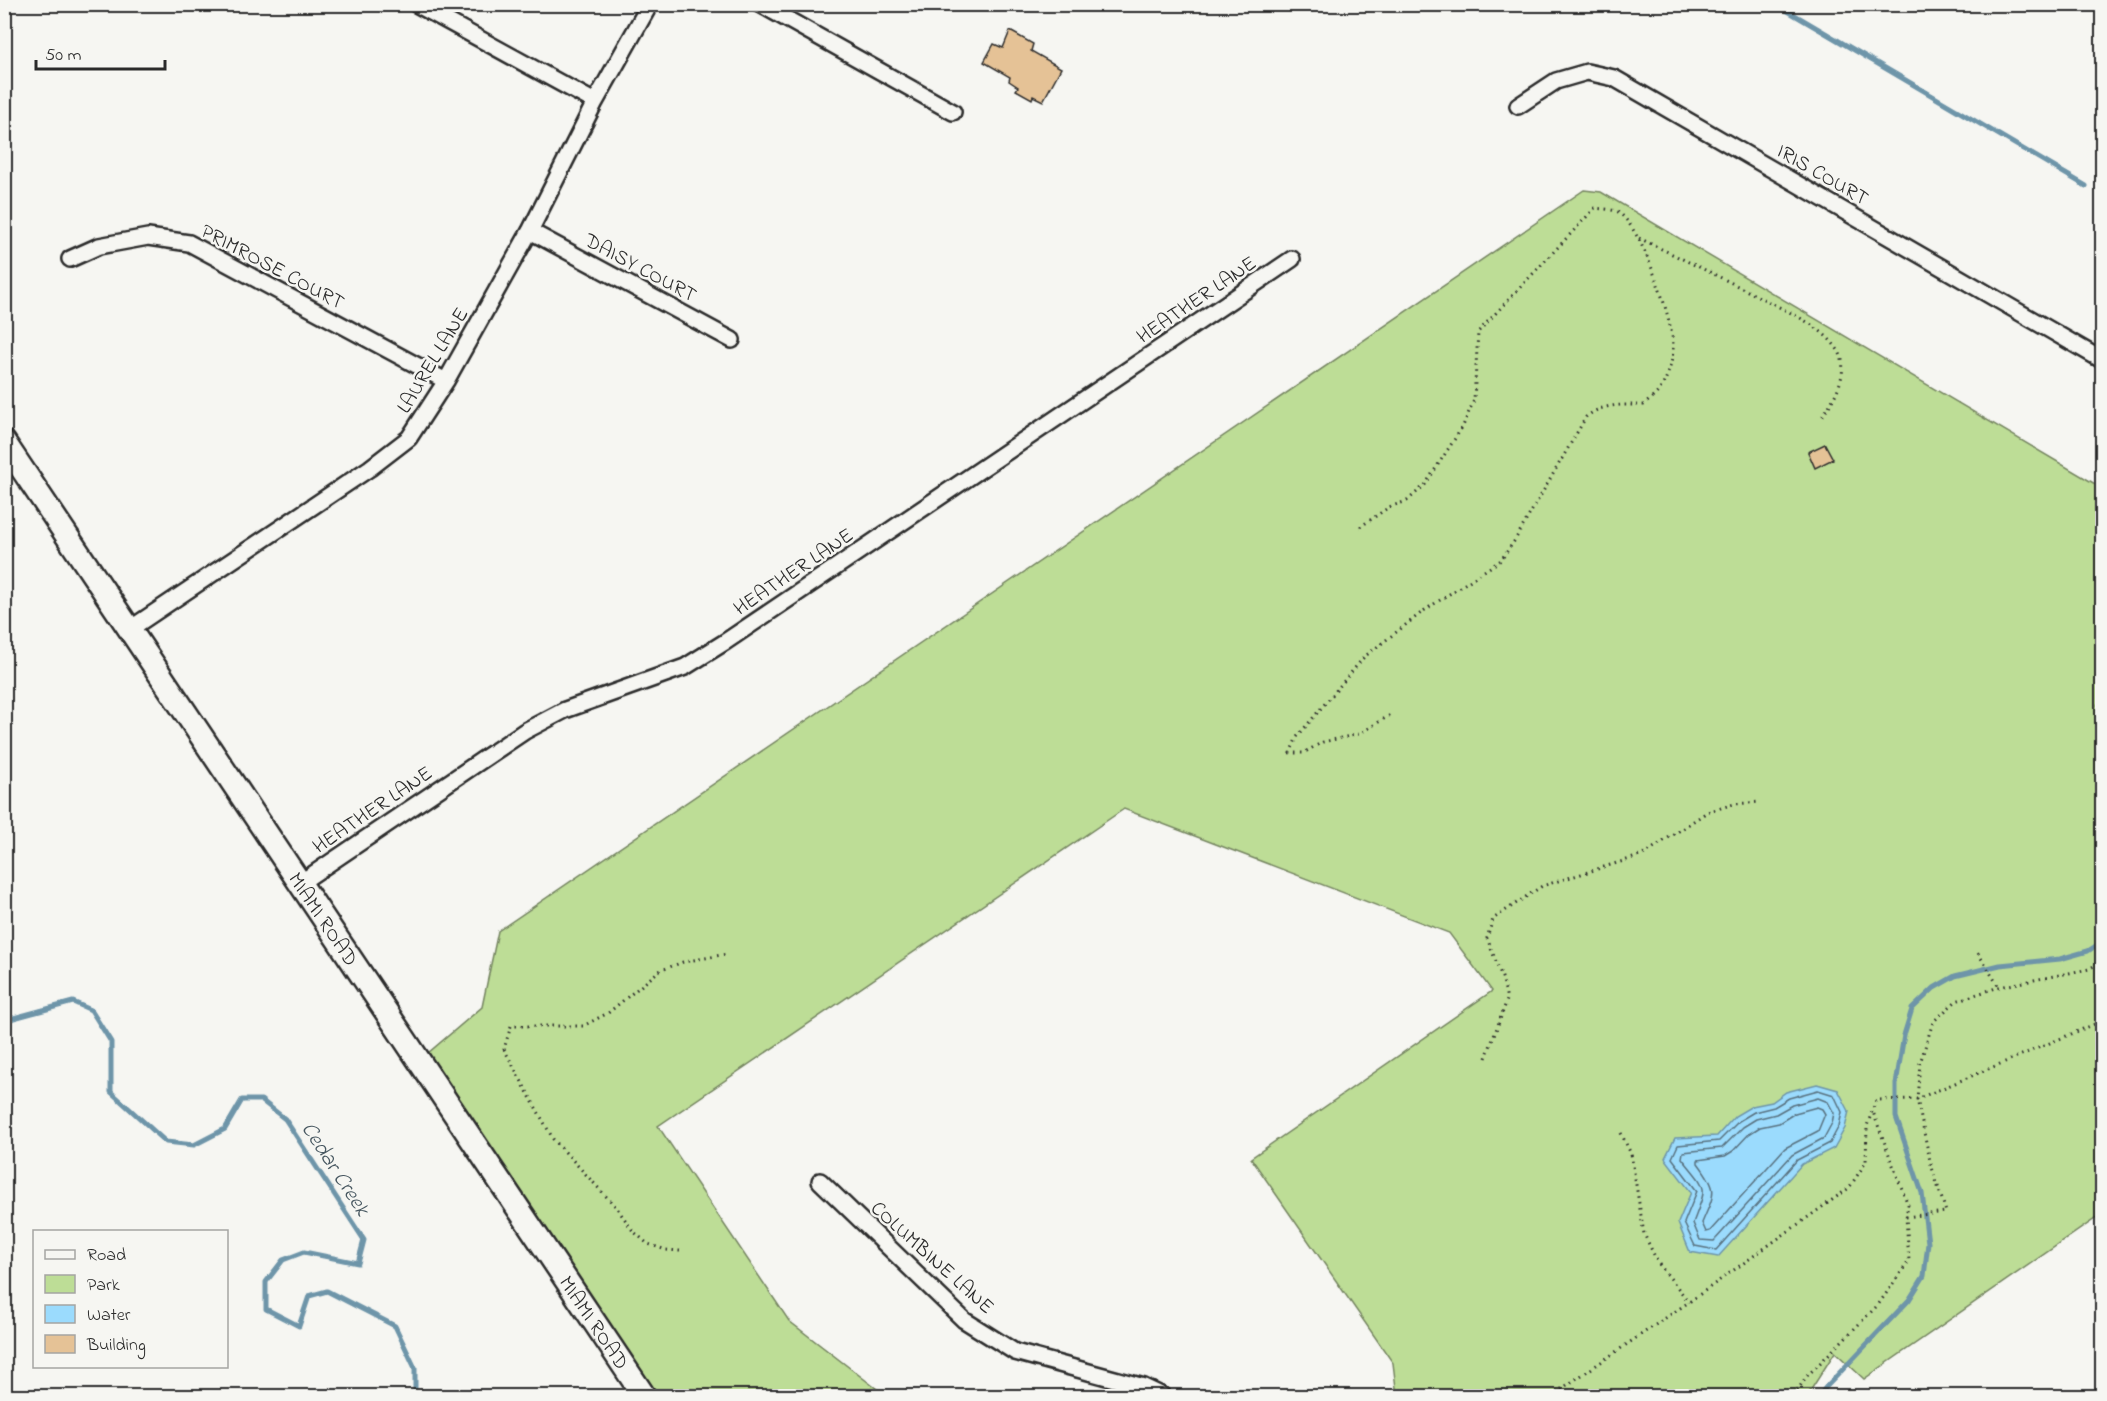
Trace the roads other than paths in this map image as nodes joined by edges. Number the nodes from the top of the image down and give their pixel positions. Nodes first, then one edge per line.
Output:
1 (416, 4) edge
2 (650, 4) edge
3 (760, 4) edge
4 (595, 102) junction
5 (1518, 106) dead end
6 (953, 112) dead end
7 (530, 231) junction
8 (70, 259) dead end
9 (1292, 259) dead end
10 (732, 340) dead end
11 (2103, 360) edge
12 (446, 381) junction
13 (4, 442) edge
14 (130, 629) junction
15 (300, 883) junction
16 (820, 1181) dead end
17 (644, 1396) edge
18 (1162, 1396) edge

1 - 4 street
2 - 4 street, LAUREL LANE
3 - 6 street
4 - 7 street, LAUREL LANE
5 - 11 street, IRIS COURT
7 - 10 street, DAISY COURT
7 - 12 street, LAUREL LANE
8 - 12 street, PRIMROSE COURT
9 - 15 street, HEATHER LANE
12 - 14 street, LAUREL LANE
13 - 14 street, MIAMI ROAD
14 - 15 street, MIAMI ROAD
15 - 17 street, MIAMI ROAD
16 - 18 street, COLUMBINE LANE

